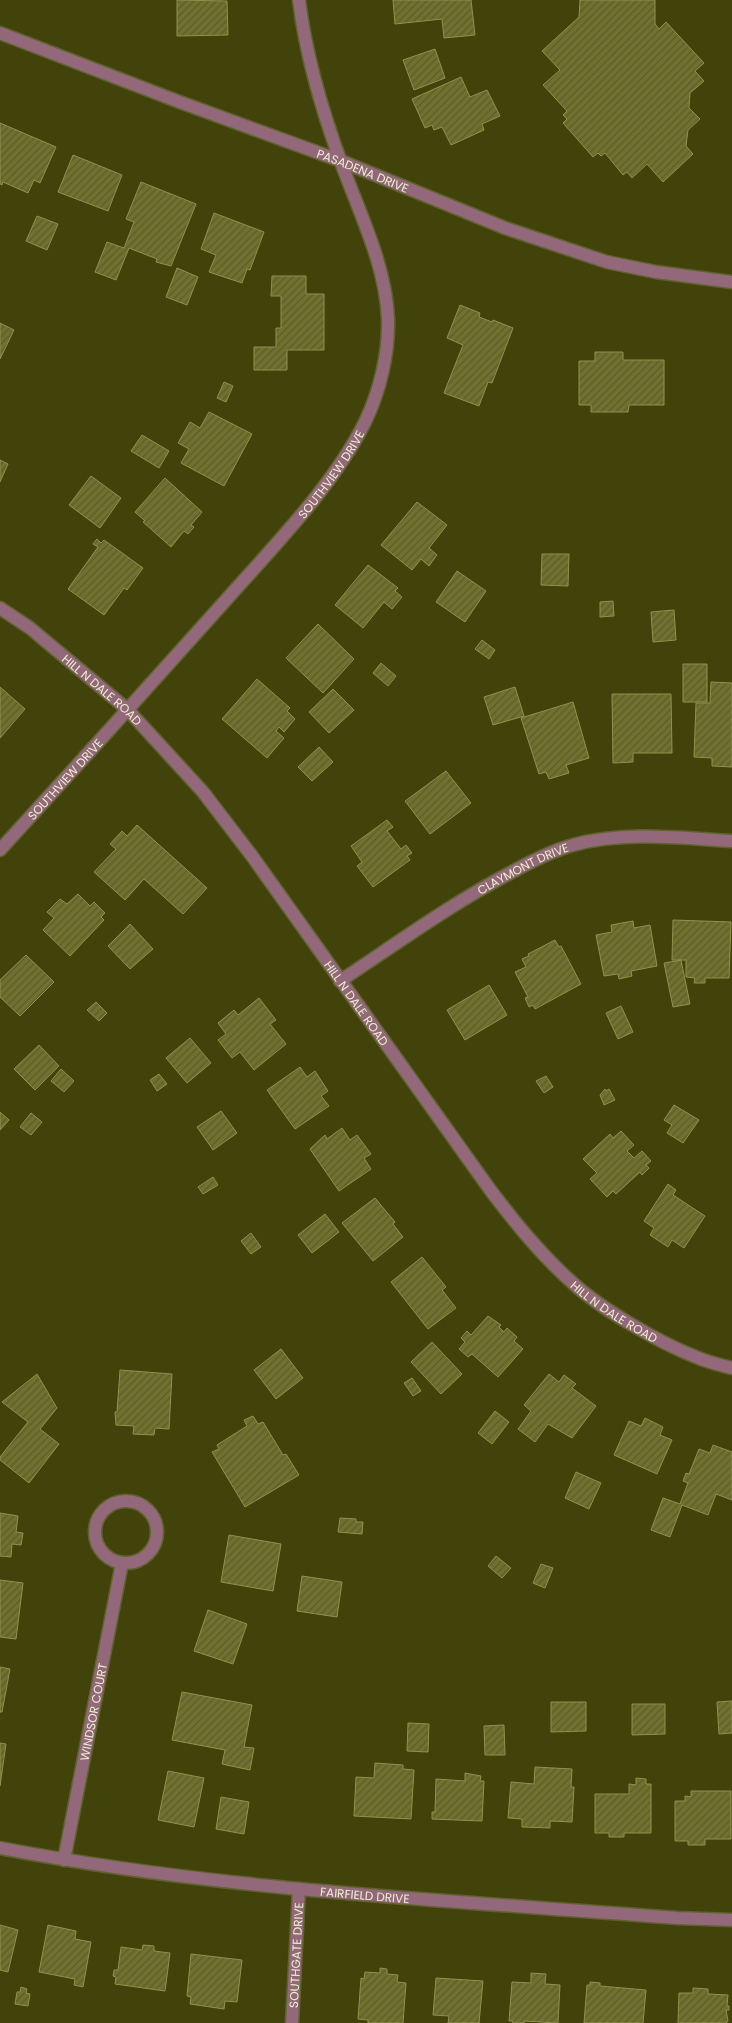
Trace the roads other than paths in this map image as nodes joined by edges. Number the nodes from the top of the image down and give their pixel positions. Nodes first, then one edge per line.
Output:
1 (299, 0) edge
2 (0, 33) edge
3 (341, 161) junction
4 (732, 282) edge
5 (0, 608) edge
6 (128, 710) junction
7 (732, 841) edge
8 (0, 850) edge
9 (340, 981) junction
10 (732, 1368) edge
11 (122, 1563) junction
12 (0, 1848) edge
13 (64, 1860) junction
14 (298, 1889) junction
15 (732, 1920) edge
16 (292, 2023) edge

1 - 3 street, SOUTHVIEW DRIVE
2 - 3 street, PASADENA DRIVE
3 - 4 street, PASADENA DRIVE
3 - 6 street, SOUTHVIEW DRIVE
5 - 6 street, HILL N DALE ROAD
6 - 8 street, SOUTHVIEW DRIVE
6 - 9 street, HILL N DALE ROAD
7 - 9 street, CLAYMONT DRIVE
9 - 10 street, HILL N DALE ROAD
11 - 11 street
11 - 13 street, WINDSOR COURT
12 - 13 street, FAIRFIELD DRIVE
13 - 14 street, FAIRFIELD DRIVE
14 - 15 street, FAIRFIELD DRIVE
14 - 16 street, SOUTHGATE DRIVE

